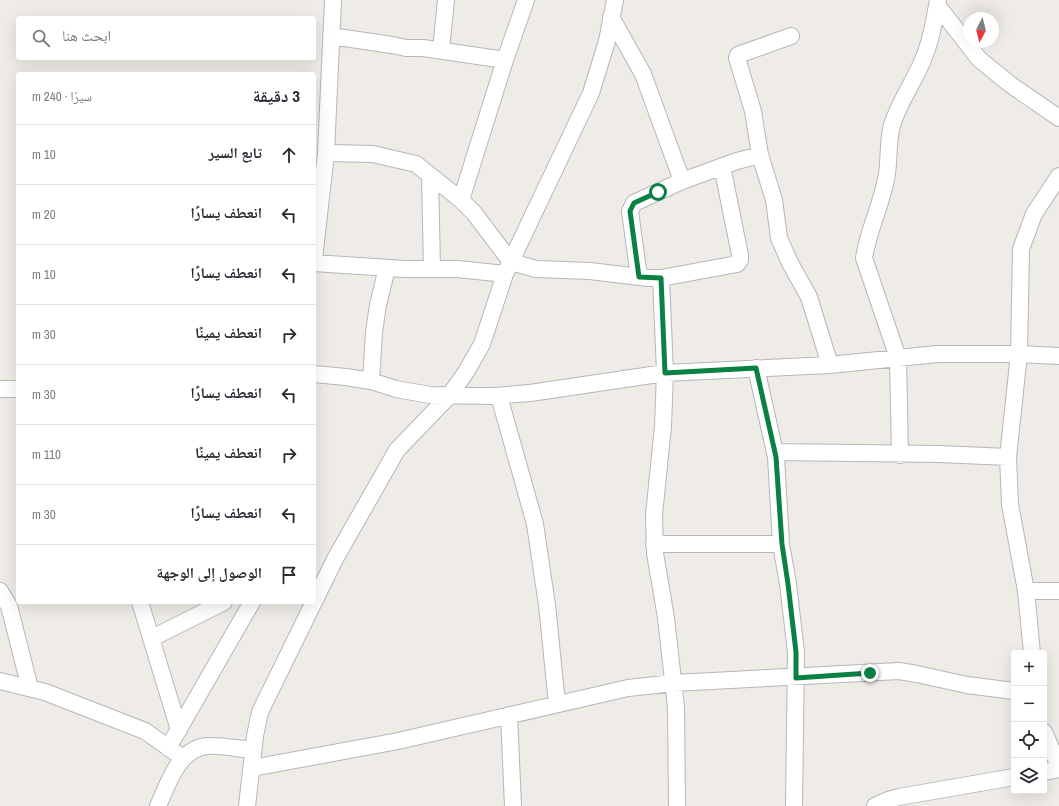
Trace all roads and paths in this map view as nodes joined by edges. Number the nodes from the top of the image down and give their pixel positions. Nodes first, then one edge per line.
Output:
1 (333, 0) edge
2 (446, 0) edge
3 (526, 0) edge
4 (615, 0) edge
5 (937, 2) edge
6 (611, 17) junction
7 (331, 36) junction
8 (791, 36) dead end
9 (440, 50) junction
10 (505, 60) junction
11 (1059, 118) edge
12 (326, 154) junction
13 (760, 154) junction
14 (722, 166) junction
15 (430, 175) junction
16 (1059, 176) edge
17 (682, 181) junction
18 (461, 200) junction
19 (316, 242) edge
20 (316, 263) edge
21 (387, 268) junction
22 (508, 268) junction
23 (432, 269) junction
24 (639, 277) junction
25 (661, 278) junction
26 (1019, 354) junction
27 (1059, 356) edge
28 (898, 358) junction
29 (830, 365) junction
30 (756, 368) junction
31 (665, 373) junction
32 (316, 374) edge
33 (372, 382) junction
34 (0, 389) edge
35 (16, 389) edge
36 (448, 396) junction
37 (499, 396) junction
38 (775, 452) junction
39 (900, 455) junction
40 (1008, 457) junction
41 (654, 544) junction
42 (782, 544) junction
43 (0, 591) edge
44 (1026, 591) junction
45 (1059, 591) edge
46 (316, 594) edge
47 (141, 604) edge
48 (220, 604) edge
49 (251, 604) edge
50 (311, 604) edge
51 (152, 638) junction
52 (1032, 650) edge
53 (796, 678) junction
54 (0, 681) edge
55 (674, 683) junction
56 (30, 688) junction
57 (1011, 691) edge
58 (557, 704) junction
59 (509, 715) junction
60 (179, 730) junction
61 (1047, 739) edge
62 (168, 748) junction
63 (253, 750) junction
64 (183, 758) junction
65 (1059, 766) edge
66 (252, 768) junction
67 (1059, 769) edge
68 (1047, 771) edge
69 (1011, 778) edge
70 (158, 806) edge
71 (247, 806) edge
72 (513, 806) edge
73 (677, 806) edge
74 (794, 806) edge
75 (875, 806) edge

1 - 7 street
2 - 9 street
3 - 10 street
4 - 6 street
5 - 11 street
5 - 28 street
6 - 17 street
6 - 22 street
7 - 9 street
7 - 12 street
8 - 13 street
9 - 10 street
10 - 18 street
12 - 15 street
12 - 19 street
13 - 14 street
13 - 29 street
14 - 17 street
14 - 25 street
15 - 18 street
15 - 23 street
16 - 26 street
17 - 24 street
18 - 22 street
20 - 21 street
21 - 23 street
21 - 33 street
22 - 23 street
22 - 24 street
22 - 36 street
24 - 25 street
25 - 31 street
26 - 27 street
26 - 28 street
26 - 40 street
28 - 29 street
28 - 39 street
29 - 30 street
30 - 31 street
30 - 38 street
31 - 37 street
31 - 41 street
32 - 33 street
33 - 36 street
34 - 35 street
36 - 37 street
36 - 46 street
37 - 58 street
38 - 39 street
38 - 42 street
39 - 40 street
40 - 44 street
41 - 42 street
41 - 55 street
42 - 53 street
43 - 56 street
44 - 45 street
44 - 52 street
47 - 51 street
48 - 51 street
49 - 60 street
50 - 63 street
51 - 60 street
53 - 55 street
53 - 57 street
53 - 74 street
54 - 56 street
55 - 58 street
55 - 73 street
56 - 62 street
58 - 59 street
59 - 66 street
59 - 72 street
60 - 62 street
61 - 65 street
62 - 64 street
63 - 64 street
63 - 66 street
64 - 70 street
66 - 71 street
67 - 68 street
69 - 75 street

